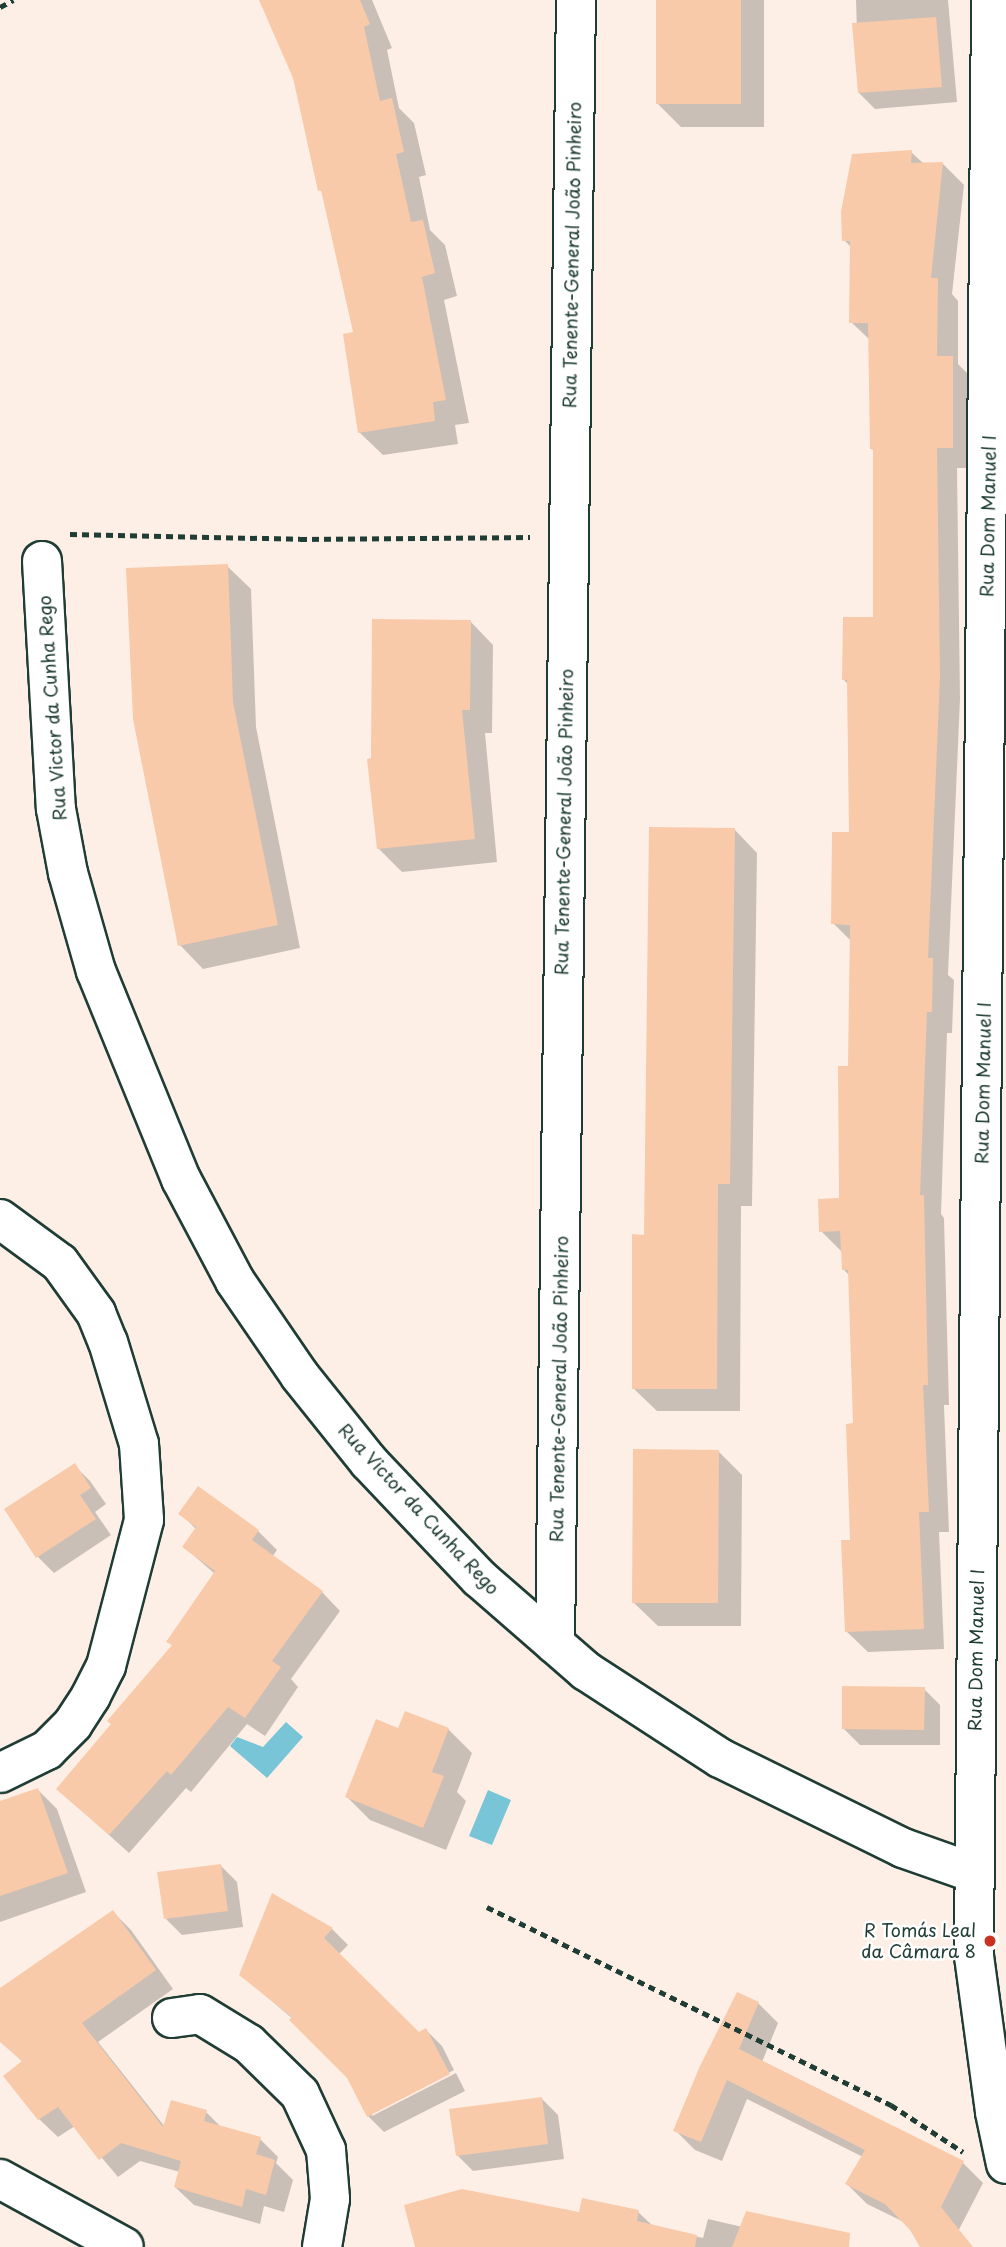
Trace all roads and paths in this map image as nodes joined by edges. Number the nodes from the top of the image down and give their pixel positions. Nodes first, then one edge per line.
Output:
1 (13, 0) edge
2 (576, 0) edge
3 (991, 0) edge
4 (0, 7) edge
5 (998, 317) edge
6 (68, 534) dead end
7 (567, 536) junction
8 (42, 561) dead end
9 (996, 825) edge
10 (0, 1219) edge
11 (555, 1644) junction
12 (0, 1773) edge
13 (974, 1873) junction
14 (487, 1908) dead end
15 (172, 2018) dead end
16 (988, 2160) edge
17 (0, 2179) edge
18 (124, 2247) edge
19 (322, 2247) edge

1 - 4 path
2 - 7 street, Rua Tenente-General João Pinheiro
3 - 5 street, Rua Dom Manuel I
5 - 9 street, Rua Dom Manuel I
6 - 7 path
7 - 11 street, Rua Tenente-General João Pinheiro
8 - 11 street, Rua Victor da Cunha Rego
9 - 13 street, Rua Dom Manuel I
10 - 12 street
11 - 13 street, Rua Victor da Cunha Rego
13 - 16 street, Rua Dom Manuel I
14 - 16 path
15 - 19 street
17 - 18 street

